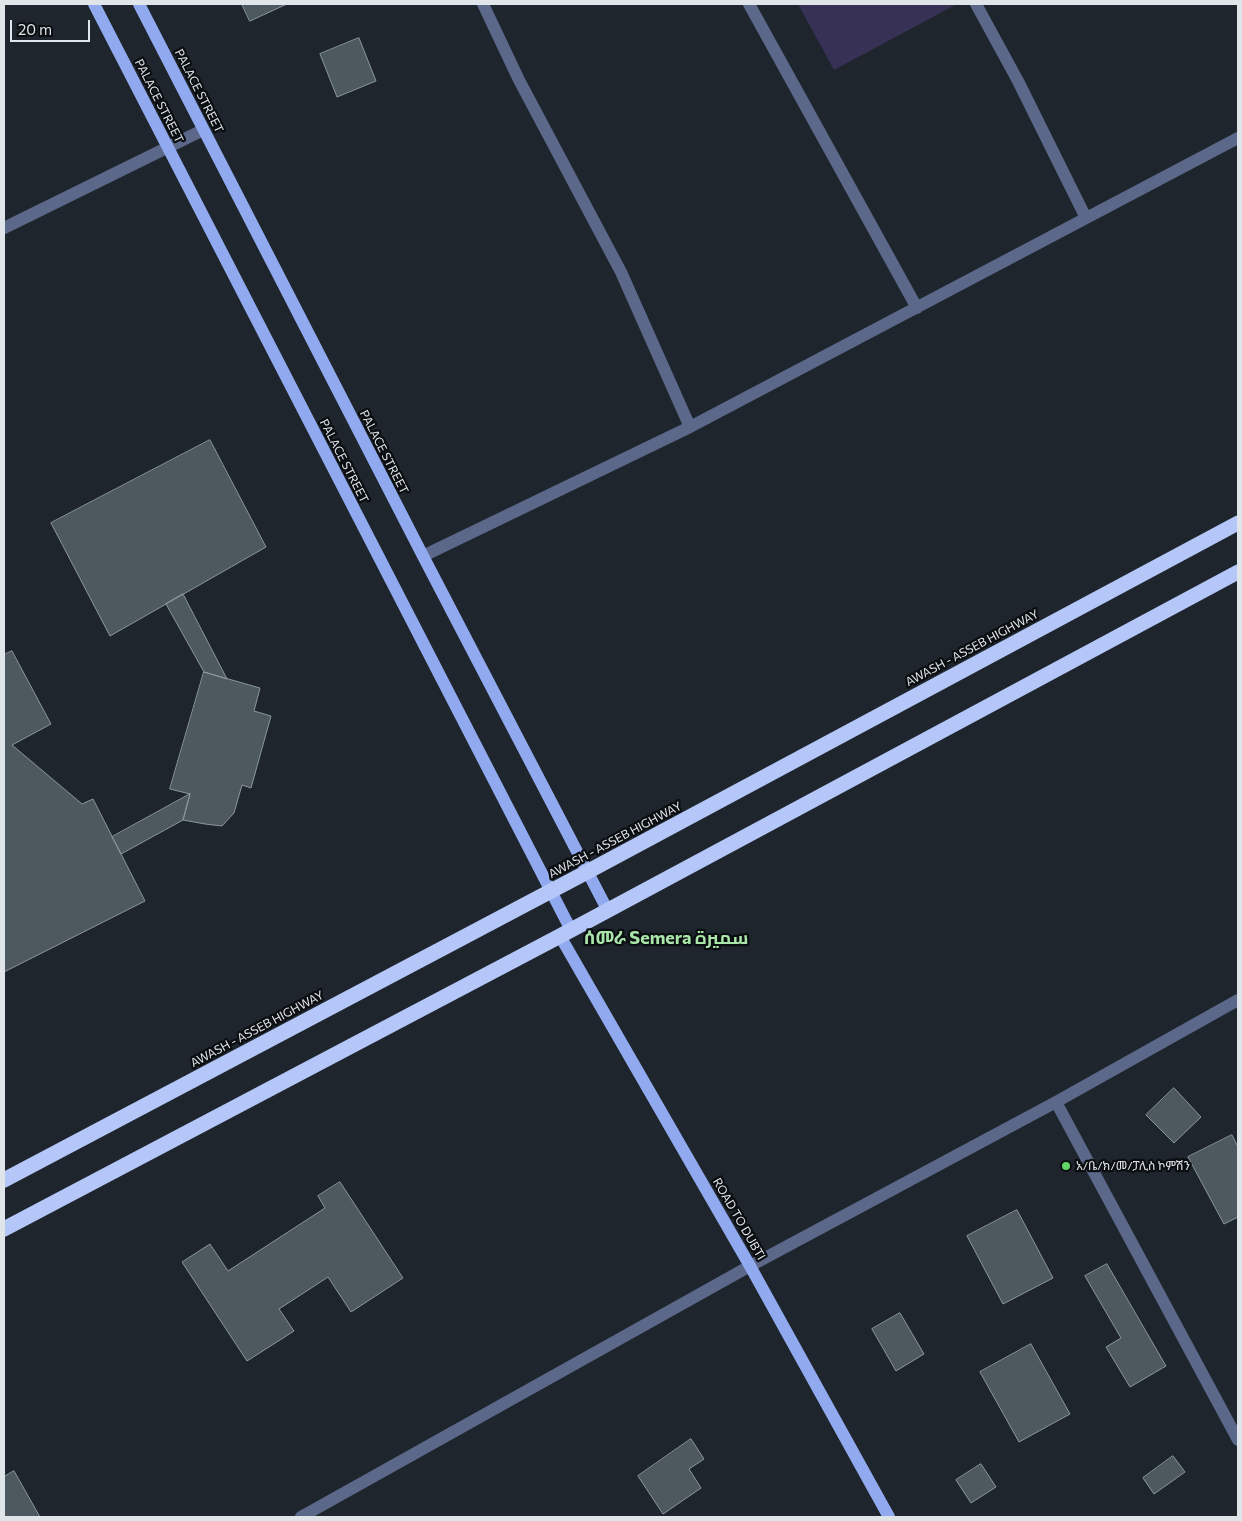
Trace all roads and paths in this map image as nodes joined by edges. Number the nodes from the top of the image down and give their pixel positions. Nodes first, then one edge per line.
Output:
1 (94, 4) edge
2 (139, 4) edge
3 (483, 4) edge
4 (749, 4) edge
5 (976, 4) edge
6 (203, 130) junction
7 (1238, 138) edge
8 (168, 148) junction
9 (1086, 218) junction
10 (4, 228) edge
11 (917, 308) junction
12 (690, 427) junction
13 (1238, 522) edge
14 (422, 556) junction
15 (1238, 572) edge
16 (587, 872) junction
17 (550, 892) junction
18 (608, 911) junction
19 (566, 933) junction
20 (1238, 1000) edge
21 (1056, 1102) junction
22 (4, 1180) edge
23 (4, 1230) edge
24 (750, 1266) junction
25 (1238, 1440) edge
26 (301, 1517) edge
27 (889, 1517) edge

1 - 8 main road, PALACE STREET
2 - 6 main road, PALACE STREET
3 - 12 street
4 - 11 street
5 - 9 street
6 - 8 street
6 - 14 main road, PALACE STREET
7 - 9 street
8 - 10 street
8 - 17 main road, PALACE STREET
9 - 11 street
11 - 12 street
12 - 14 street
13 - 16 highway, AWASH - ASSEB HIGHWAY
14 - 16 main road, PALACE STREET
15 - 18 highway
16 - 17 highway, AWASH - ASSEB HIGHWAY
16 - 18 main road, PALACE STREET
17 - 19 main road, PALACE STREET
17 - 22 highway, AWASH - ASSEB HIGHWAY
18 - 19 highway
19 - 23 highway
19 - 24 main road, ROAD TO DUBTI
20 - 21 street
21 - 24 street
21 - 25 street
24 - 26 street
24 - 27 main road, ROAD TO DUBTI

